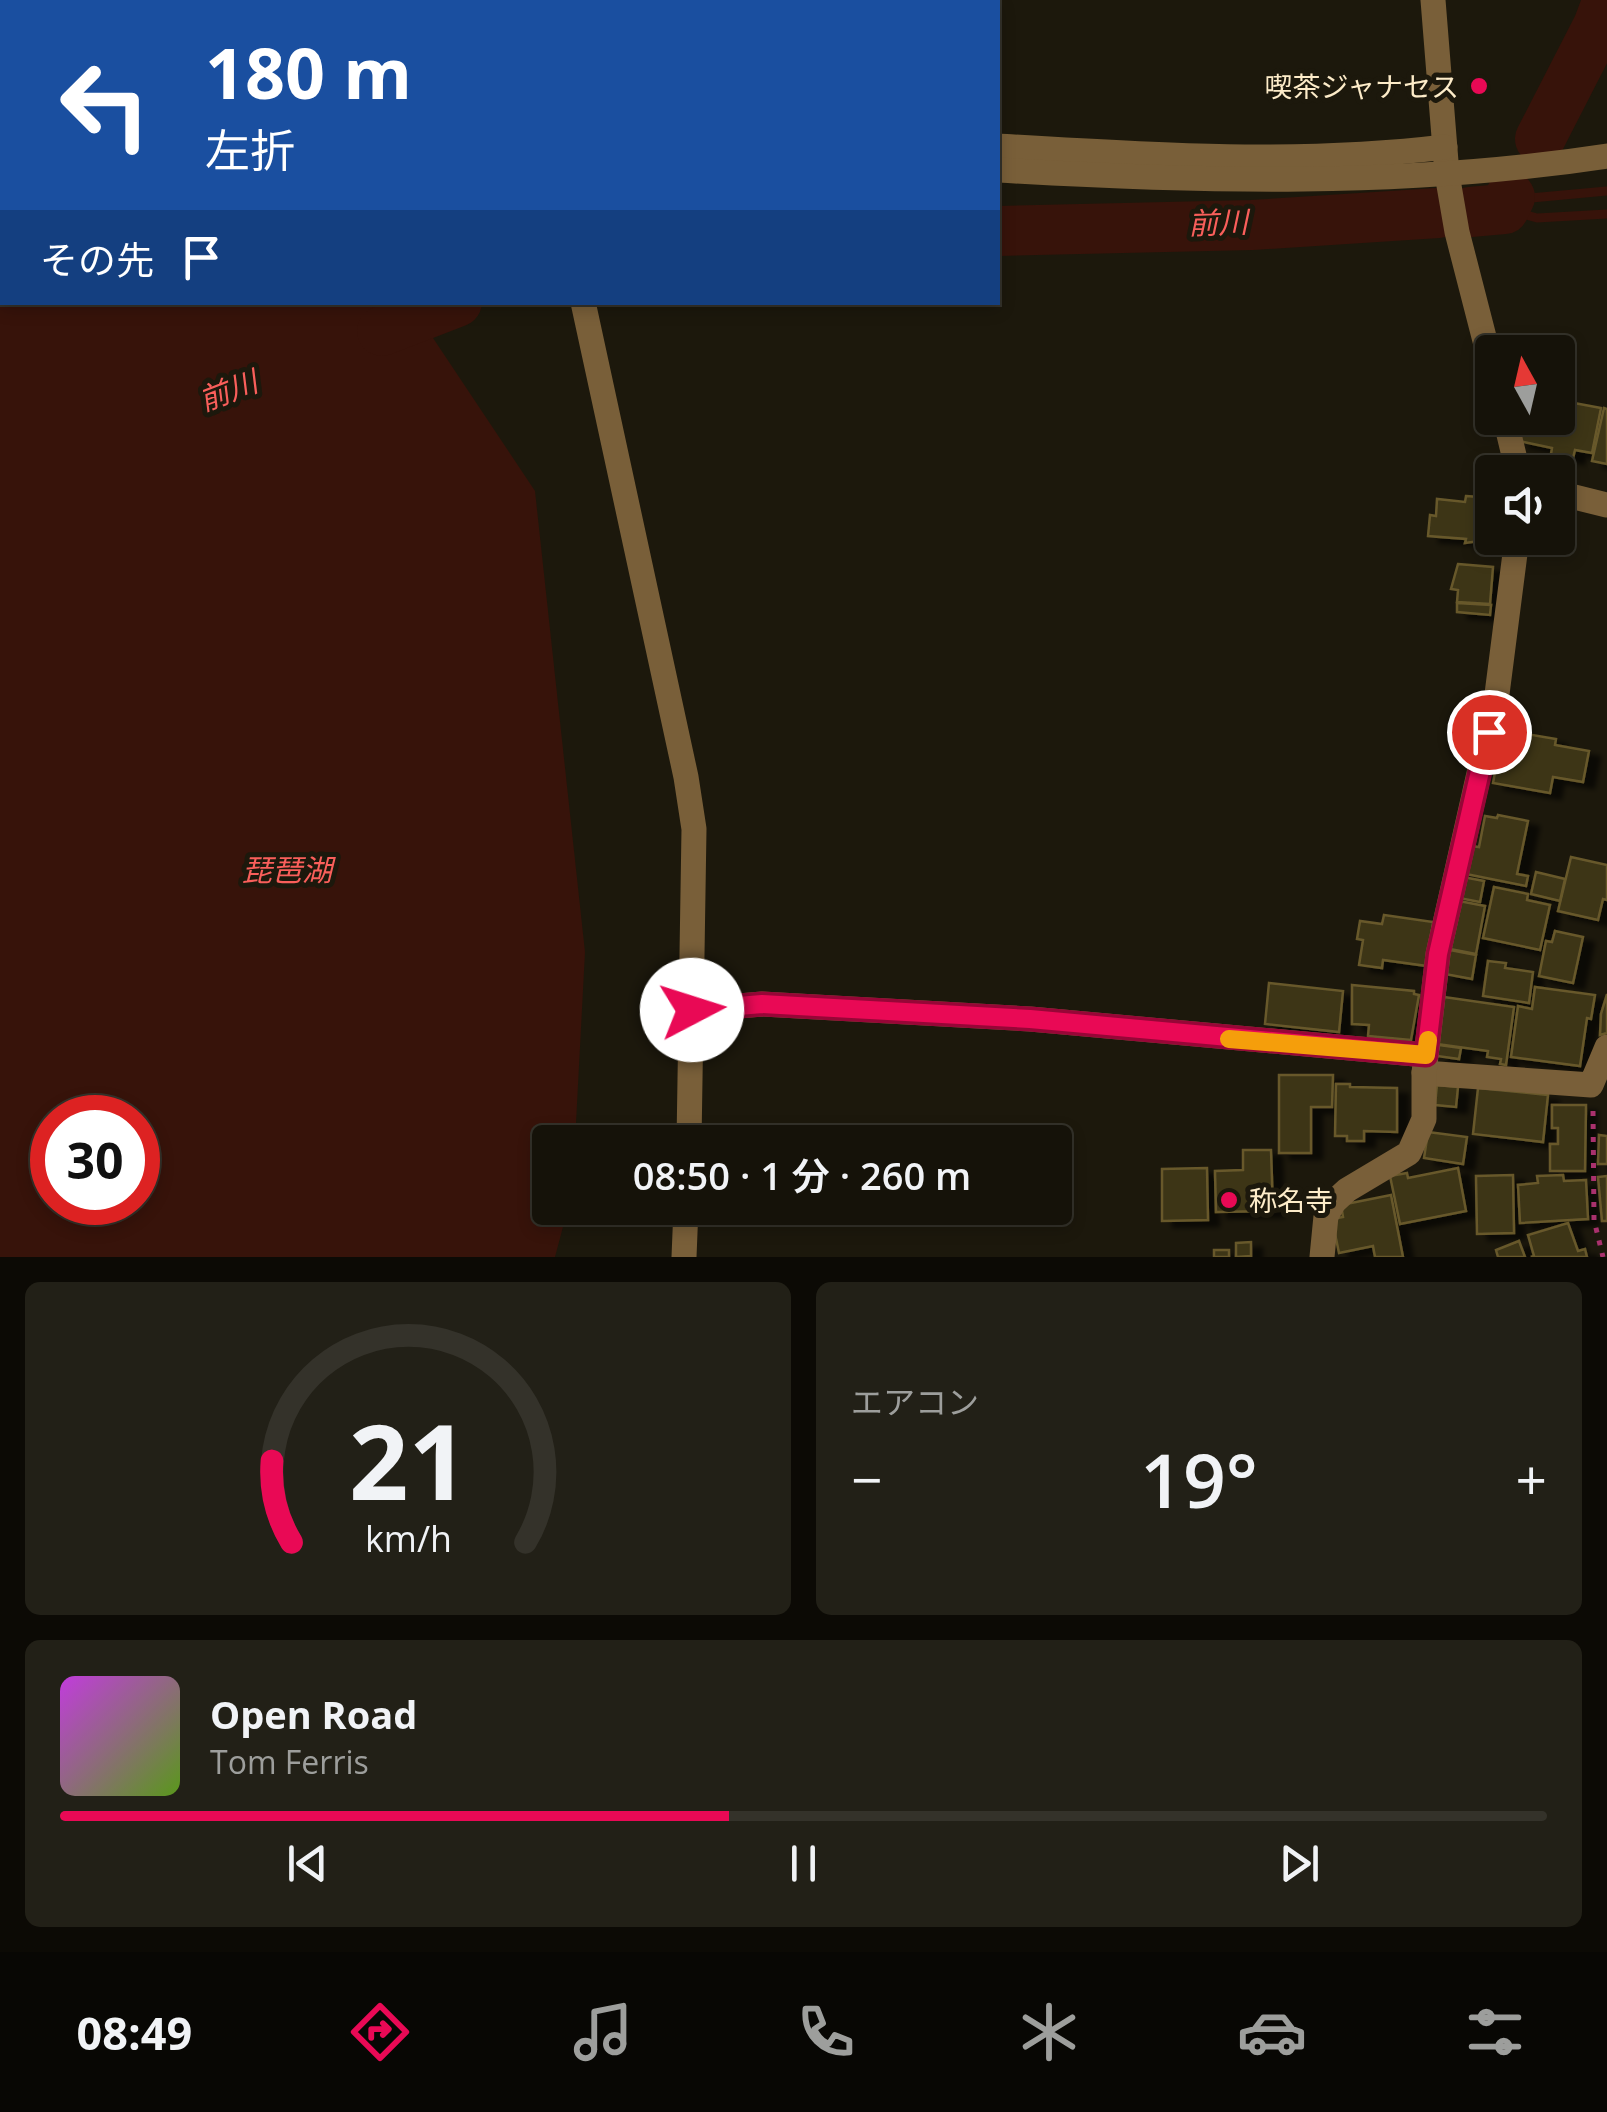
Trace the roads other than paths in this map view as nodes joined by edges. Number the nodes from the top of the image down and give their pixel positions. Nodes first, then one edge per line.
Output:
1 (1434, 0) edge
2 (1000, 146) edge
3 (1445, 147) junction
4 (1607, 156) edge
5 (1000, 170) edge
6 (1448, 184) junction
7 (584, 305) edge
8 (1484, 335) edge
9 (1575, 497) edge
10 (1607, 505) edge
11 (1516, 555) edge
12 (692, 1010) junction
13 (1607, 1047) edge
14 (1425, 1064) junction
15 (689, 1125) edge
16 (685, 1225) edge
17 (684, 1257) edge
18 (1322, 1257) edge

1 - 3 street
2 - 3 street
3 - 6 street
4 - 6 street
5 - 6 street
6 - 8 street
7 - 12 street
9 - 10 street
11 - 14 street
12 - 14 street
12 - 15 street
13 - 14 street
14 - 18 street
16 - 17 street

